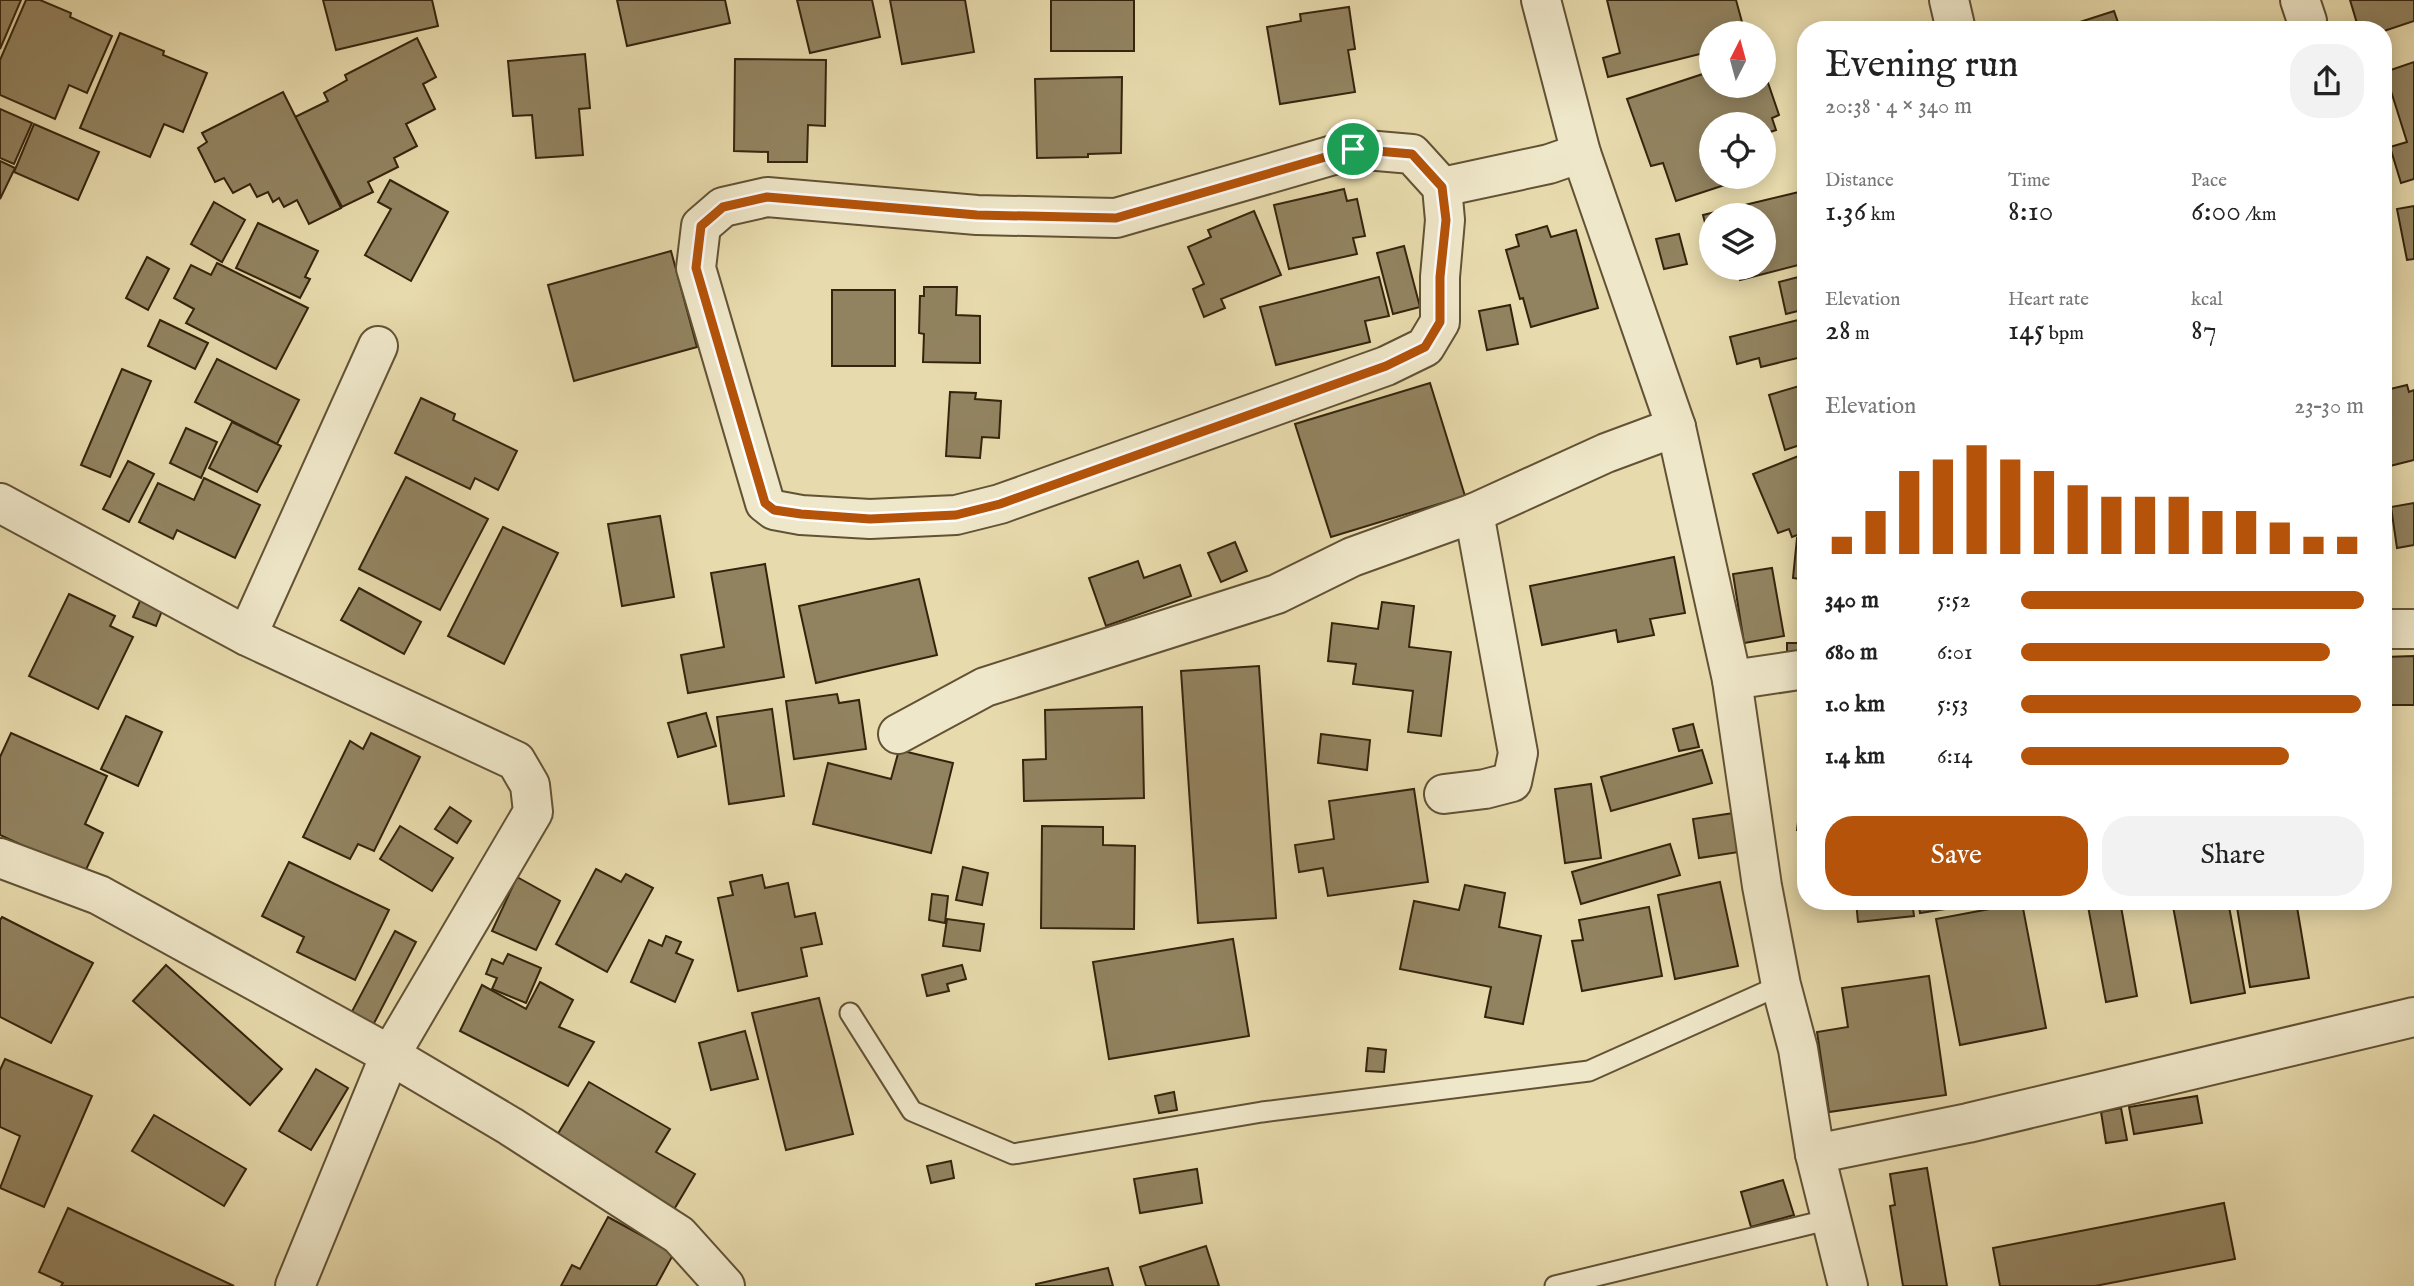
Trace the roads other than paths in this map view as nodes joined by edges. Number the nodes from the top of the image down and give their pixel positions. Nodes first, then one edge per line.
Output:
1 (1541, 0) edge
2 (1949, 0) edge
3 (2300, 0) edge
4 (1954, 21) edge
5 (2307, 21) edge
6 (1581, 153) junction
7 (1442, 187) junction
8 (378, 346) dead end
9 (1676, 426) junction
10 (0, 503) edge
11 (1474, 513) junction
12 (247, 636) junction
13 (1797, 670) edge
14 (1732, 680) junction
15 (898, 734) dead end
16 (1444, 794) dead end
17 (0, 858) edge
18 (1781, 985) junction
19 (850, 1013) dead end
20 (2414, 1017) edge
21 (390, 1055) junction
22 (1815, 1154) junction
23 (1831, 1219) junction
24 (295, 1286) edge
25 (725, 1286) edge
26 (1555, 1286) edge
27 (1848, 1286) edge

1 - 6 street
2 - 4 street
3 - 5 street
6 - 7 street
6 - 9 street
7 - 7 street
8 - 12 street
9 - 11 street
9 - 14 street
10 - 12 street
11 - 15 street
11 - 16 street
12 - 21 street
13 - 14 street
14 - 18 street
17 - 21 street
18 - 19 lane
18 - 22 street
20 - 22 street
21 - 24 street
21 - 25 street
22 - 23 street
23 - 26 lane
23 - 27 street

